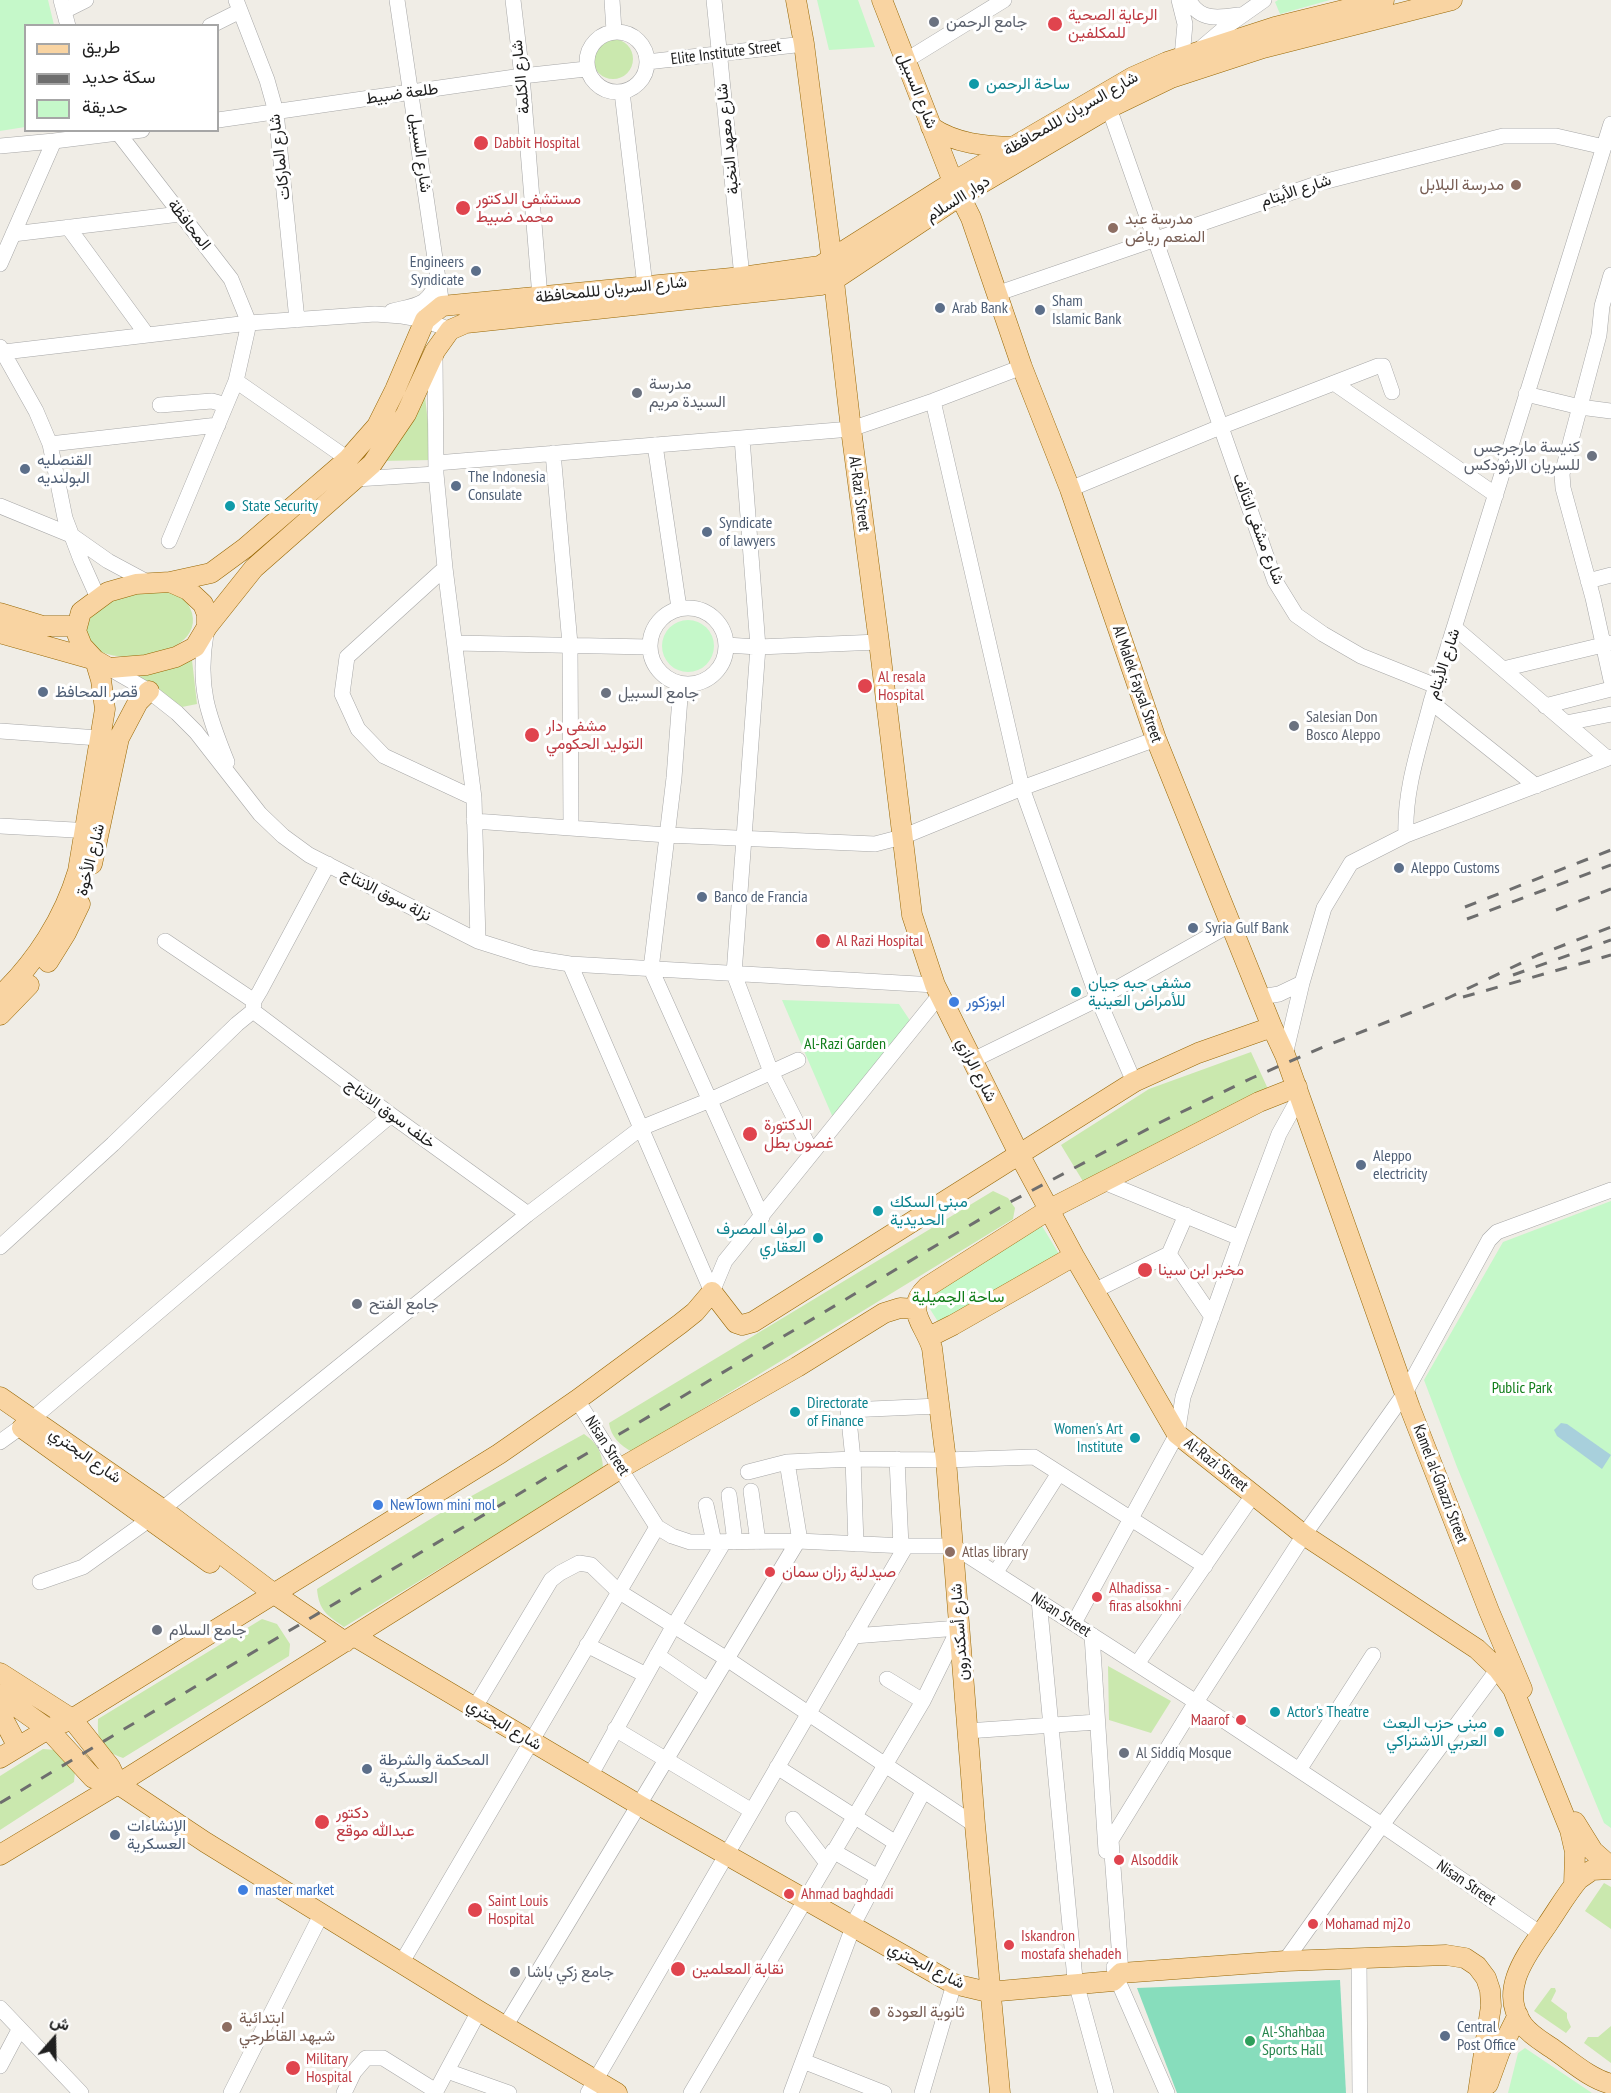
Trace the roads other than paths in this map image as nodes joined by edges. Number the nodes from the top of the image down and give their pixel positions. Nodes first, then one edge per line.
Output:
1 (86, 0) edge
2 (397, 0) edge
3 (513, 0) edge
4 (612, 0) edge
5 (714, 0) edge
6 (796, 0) edge
7 (882, 0) edge
8 (1004, 0) edge
9 (1179, 0) edge
10 (1189, 0) edge
11 (1264, 0) edge
12 (1383, 0) edge
13 (1452, 0) edge
14 (238, 6) edge
15 (64, 12) edge
16 (1242, 15) junction
17 (213, 24) edge
18 (614, 31) junction
19 (804, 44) junction
20 (720, 54) junction
21 (1190, 55) junction
22 (905, 61) junction
23 (647, 62) junction
24 (586, 69) junction
25 (522, 76) junction
26 (622, 92) junction
27 (411, 93) junction
28 (1109, 108) junction
29 (276, 112) junction
30 (219, 120) edge
31 (1611, 124) edge
32 (931, 127) junction
33 (130, 132) edge
34 (94, 134) edge
35 (119, 134) junction
36 (54, 141) junction
37 (0, 146) edge
38 (1014, 147) junction
39 (1605, 157) edge
40 (957, 189) junction
41 (180, 214) junction
42 (68, 227) junction
43 (13, 234) junction
44 (1154, 239) junction
45 (832, 259) junction
46 (0, 264) edge
47 (1611, 275) edge
48 (742, 277) junction
49 (438, 278) junction
50 (834, 279) junction
51 (645, 286) junction
52 (996, 294) junction
53 (540, 297) junction
54 (442, 306) junction
55 (375, 315) junction
56 (297, 320) junction
57 (425, 320) junction
58 (249, 323) junction
59 (450, 330) junction
60 (147, 335) junction
61 (2, 350) edge
62 (435, 351) junction
63 (1022, 367) junction
64 (236, 381) junction
65 (1334, 383) junction
66 (1392, 392) dead end
67 (1526, 394) junction
68 (933, 401) junction
69 (160, 405) dead end
70 (226, 405) junction
71 (1580, 407) junction
72 (1611, 411) edge
73 (218, 425) junction
74 (1220, 427) junction
75 (850, 429) junction
76 (742, 438) junction
77 (50, 444) junction
78 (655, 445) junction
79 (553, 453) junction
80 (348, 459) junction
81 (436, 468) junction
82 (356, 479) junction
83 (1070, 489) junction
84 (1496, 495) junction
85 (0, 506) edge
86 (71, 535) junction
87 (170, 541) dead end
88 (445, 568) junction
89 (1611, 575) edge
90 (1588, 581) junction
91 (170, 582) junction
92 (149, 583) junction
93 (98, 598) junction
94 (679, 608) junction
95 (0, 613) edge
96 (1604, 621) edge
97 (77, 626) junction
98 (207, 627) junction
99 (1455, 628) junction
100 (0, 633) edge
101 (879, 642) junction
102 (454, 643) junction
103 (570, 644) junction
104 (1607, 644) edge
105 (726, 645) junction
106 (649, 646) junction
107 (758, 647) junction
108 (102, 664) junction
109 (1503, 669) junction
110 (1610, 671) edge
111 (681, 684) junction
112 (1436, 686) junction
113 (1611, 689) edge
114 (149, 691) junction
115 (1431, 702) junction
116 (206, 703) junction
117 (1545, 706) junction
118 (177, 713) junction
119 (1611, 714) edge
120 (1566, 723) junction
121 (0, 731) edge
122 (99, 738) junction
123 (1156, 739) junction
124 (1609, 758) edge
125 (232, 776) junction
126 (1536, 786) junction
127 (1022, 788) junction
128 (474, 798) junction
129 (474, 820) junction
130 (0, 826) edge
131 (571, 828) junction
132 (91, 831) junction
133 (667, 835) junction
134 (1406, 835) junction
135 (902, 837) junction
136 (743, 838) junction
137 (328, 864) junction
138 (1231, 924) junction
139 (165, 941) dead end
140 (478, 941) junction
141 (570, 964) junction
142 (651, 969) junction
143 (734, 974) junction
144 (1302, 983) junction
145 (937, 991) junction
146 (0, 996) edge
147 (1261, 997) junction
148 (1098, 999) junction
149 (254, 1006) junction
150 (0, 1015) edge
151 (1272, 1027) junction
152 (1285, 1055) junction
153 (798, 1060) dead end
154 (971, 1061) junction
155 (771, 1072) junction
156 (1134, 1082) junction
157 (1298, 1092) junction
158 (710, 1100) junction
159 (391, 1115) junction
160 (641, 1128) junction
161 (812, 1154) junction
162 (1019, 1154) junction
163 (1104, 1182) junction
164 (1611, 1190) edge
165 (1050, 1209) junction
166 (528, 1214) junction
167 (1186, 1215) junction
168 (762, 1217) junction
169 (1240, 1238) junction
170 (0, 1247) edge
171 (1169, 1254) junction
172 (1074, 1256) junction
173 (1094, 1291) junction
174 (712, 1292) junction
175 (916, 1309) junction
176 (1212, 1317) junction
177 (929, 1337) junction
178 (1405, 1394) junction
179 (0, 1397) edge
180 (578, 1400) junction
181 (939, 1406) junction
182 (0, 1413) edge
183 (26, 1423) junction
184 (1177, 1434) junction
185 (0, 1442) edge
186 (853, 1459) junction
187 (897, 1460) junction
188 (946, 1460) junction
189 (787, 1462) junction
190 (621, 1468) junction
191 (748, 1472) dead end
192 (1059, 1473) junction
193 (751, 1491) dead end
194 (729, 1495) dead end
195 (1254, 1495) junction
196 (706, 1505) dead end
197 (156, 1514) junction
198 (1130, 1520) junction
199 (657, 1527) junction
200 (1304, 1535) junction
201 (799, 1541) junction
202 (724, 1542) junction
203 (758, 1542) junction
204 (856, 1544) junction
205 (903, 1546) junction
206 (953, 1546) junction
207 (1205, 1566) junction
208 (996, 1572) junction
209 (40, 1582) dead end
210 (618, 1591) junction
211 (268, 1597) junction
212 (1039, 1600) junction
213 (1489, 1611) junction
214 (1074, 1623) junction
215 (673, 1627) junction
216 (959, 1628) junction
217 (1092, 1635) junction
218 (854, 1636) junction
219 (1461, 1637) junction
220 (345, 1642) junction
221 (587, 1645) junction
222 (657, 1655) junction
223 (1373, 1655) dead end
224 (727, 1659) junction
225 (1137, 1664) junction
226 (1498, 1669) junction
227 (0, 1674) edge
228 (646, 1675) junction
229 (887, 1679) dead end
230 (708, 1690) junction
231 (0, 1695) edge
232 (923, 1701) junction
233 (1196, 1702) junction
234 (475, 1707) junction
235 (0, 1713) edge
236 (808, 1715) junction
237 (72, 1719) junction
238 (1097, 1722) junction
239 (1051, 1725) junction
240 (48, 1729) junction
241 (615, 1729) junction
242 (967, 1731) junction
243 (531, 1741) junction
244 (18, 1748) junction
245 (0, 1758) edge
246 (667, 1759) junction
247 (884, 1766) junction
248 (777, 1767) junction
249 (1299, 1770) junction
250 (590, 1776) junction
251 (118, 1784) junction
252 (923, 1792) junction
253 (639, 1805) junction
254 (752, 1811) junction
255 (854, 1816) junction
256 (793, 1819) dead end
257 (975, 1825) junction
258 (1382, 1825) junction
259 (896, 1843) junction
260 (0, 1855) edge
261 (726, 1855) junction
262 (830, 1857) junction
263 (1611, 1868) edge
264 (878, 1877) junction
265 (1574, 1885) junction
266 (805, 1899) junction
267 (322, 1913) junction
268 (853, 1927) junction
269 (1541, 1934) junction
270 (1359, 1958) junction
271 (1285, 1961) junction
272 (402, 1962) junction
273 (1119, 1976) junction
274 (954, 1984) junction
275 (1077, 1984) junction
276 (990, 1992) junction
277 (0, 2008) edge
278 (479, 2011) junction
279 (1518, 2015) junction
280 (506, 2025) junction
281 (19, 2030) junction
282 (803, 2061) junction
283 (0, 2066) edge
284 (447, 2072) junction
285 (1611, 2084) edge
286 (591, 2087) edge
287 (436, 2092) edge
288 (80, 2093) edge
289 (231, 2093) edge
290 (344, 2093) edge
291 (509, 2093) edge
292 (617, 2093) edge
293 (691, 2093) edge
294 (791, 2093) edge
295 (884, 2093) edge
296 (922, 2093) edge
297 (1000, 2093) edge
298 (1106, 2093) edge
299 (1167, 2093) edge
300 (1360, 2093) edge
301 (1478, 2093) edge
302 (1485, 2093) edge

1 - 15 street
2 - 27 street, شارع السبيل
3 - 25 street, شارع الكلمة
4 - 18 street
5 - 20 street, شارع معهد النخبة
6 - 19 main road, Al-Razi Street
7 - 22 main road, شارع السبيل
8 - 22 street
9 - 21 street
10 - 16 street
11 - 16 street
12 - 21 main road, شارع السريان لللمحافظة
13 - 28 main road, دوار االسلام
14 - 17 street
14 - 29 street, شارع الماركات
16 - 21 street
18 - 23 street
18 - 24 street
19 - 20 street, Elite Institute Street
19 - 45 main road, Al-Razi Street
20 - 23 street, Elite Institute Street
20 - 48 street, شارع معهد النخبة
21 - 38 main road, شارع السريان لللمحافظة
22 - 32 main road, شارع السبيل
23 - 26 street
24 - 25 street, طلعة ضبيط
24 - 26 street
25 - 27 street, طلعة ضبيط
25 - 53 street, شارع الكلمة
26 - 51 street
27 - 29 street, طلعة ضبيط
27 - 49 street, شارع السبيل
28 - 40 main road, دوار االسلام
28 - 44 street, شارع مشفى التآلف
29 - 30 street, طلعة ضبيط
29 - 56 street, شارع الماركات
31 - 39 street, شارع الأيتام
32 - 38 main road
32 - 40 main road, شارع السبيل
33 - 35 street
34 - 35 street
34 - 36 street
35 - 41 street, المحافظة
36 - 37 street
36 - 43 street
38 - 40 main road, شارع السريان لللمحافظة
39 - 44 street, شارع الأيتام
39 - 67 street, شارع الأيتام
40 - 45 main road, شارع السريان لللمحافظة
40 - 50 main road, دوار االسلام
40 - 52 main road, Al Malek Faysal Street
41 - 42 street
41 - 58 street, المحافظة
42 - 43 street
42 - 60 street
43 - 46 street
44 - 52 street, شارع الأيتام
44 - 74 street, شارع مشفى التآلف
45 - 48 main road, شارع السريان لللمحافظة
45 - 50 main road, Al-Razi Street
47 - 71 street
48 - 51 main road, شارع السريان لللمحافظة
49 - 54 street, شارع السبيل
49 - 55 street
50 - 59 main road, دوار االسلام
50 - 75 main road, Al-Razi Street
51 - 53 main road, شارع السريان لللمحافظة
52 - 63 main road, Al Malek Faysal Street
53 - 54 main road, شارع السريان لللمحافظة
54 - 57 main road
55 - 56 street
55 - 57 street
56 - 58 street
57 - 59 street
57 - 80 main road
58 - 60 street
58 - 64 street
59 - 62 main road
60 - 61 street
61 - 77 street
62 - 81 street
62 - 82 main road
63 - 68 street
63 - 83 main road, Al Malek Faysal Street
64 - 70 street
64 - 80 street
65 - 66 street
65 - 74 street
65 - 84 street
67 - 71 street
67 - 84 street, شارع الأيتام
68 - 75 street
68 - 127 street
69 - 70 street
70 - 73 street
71 - 72 street
71 - 90 street
73 - 77 street
73 - 87 street
74 - 83 street
74 - 112 street, شارع مشفى التآلف
75 - 76 street
75 - 101 main road, Al-Razi Street
76 - 78 street
76 - 107 street
77 - 86 street
78 - 79 street
78 - 94 street
79 - 81 street
79 - 103 street
80 - 91 main road
81 - 82 street
81 - 88 street
82 - 98 main road
83 - 123 main road, Al Malek Faysal Street
84 - 99 street, شارع الأيتام
85 - 86 street
86 - 92 street
86 - 93 street
88 - 102 street
88 - 128 street
89 - 90 street
90 - 96 street
91 - 92 main road
91 - 98 main road
92 - 93 main road
93 - 97 main road
94 - 105 street
94 - 106 street
95 - 97 main road
96 - 104 street
97 - 108 main road
98 - 108 main road
98 - 116 street
99 - 109 street
99 - 112 street, شارع الأيتام
100 - 108 main road
101 - 107 street
101 - 135 main road, Al-Razi Street
102 - 103 street
102 - 128 street
103 - 106 street
103 - 131 street
104 - 109 street
104 - 110 street
105 - 107 street
105 - 111 street
106 - 111 street
107 - 136 street
108 - 114 street
108 - 122 main road, شارع الأخوة
109 - 117 street
111 - 133 street
112 - 115 street, شارع الأيتام
113 - 117 street
114 - 118 street
114 - 132 main road, شارع الأخوة
115 - 126 street
115 - 134 street, شارع الأيتام
116 - 118 street
116 - 125 street
117 - 120 street
118 - 125 street
119 - 120 street
120 - 124 street
121 - 122 street
122 - 132 main road, شارع الأخوة
123 - 127 street
123 - 138 main road, Al Malek Faysal Street
124 - 126 street
125 - 137 street, نزلة سوق الانتاج
126 - 134 street
127 - 135 street
127 - 148 street
128 - 129 street
129 - 131 street
129 - 140 street
130 - 132 street
131 - 133 street
132 - 146 main road, شارع الأخوة
132 - 150 main road, شارع الأخوة
133 - 136 street
133 - 142 street
134 - 144 street
135 - 136 street
135 - 145 main road, Al-Razi Street
136 - 143 street
137 - 140 street, نزلة سوق الانتاج
137 - 149 street
138 - 147 main road, Al Malek Faysal Street
138 - 148 street
139 - 149 street, خلف سوق الانتاج
140 - 141 street, نزلة سوق الانتاج
141 - 142 street, نزلة سوق الانتاج
141 - 160 street
142 - 143 street, نزلة سوق الانتاج
142 - 158 street
143 - 145 street, نزلة سوق الانتاج
143 - 155 street
144 - 147 street
144 - 152 street
145 - 154 main road, شارع الرازي
145 - 161 street
147 - 151 main road, Al Malek Faysal Street
148 - 154 street
148 - 156 street
149 - 159 street, خلف سوق الانتاج
149 - 170 street
151 - 152 main road, Al Malek Faysal Street
151 - 156 main road
152 - 157 main road, Al Malek Faysal Street
153 - 155 street
154 - 162 main road, شارع الرازي
155 - 158 street
155 - 161 street
156 - 162 main road
157 - 163 main road
157 - 169 street
157 - 178 main road, Kamel al-Ghazzi Street
158 - 160 street
158 - 168 street
159 - 166 street, خلف سوق الانتاج
159 - 183 street
160 - 166 street
160 - 174 street
161 - 168 street
162 - 165 main road, Al-Razi Street
162 - 174 main road
163 - 165 main road
163 - 167 street
164 - 178 street
165 - 172 main road, Al-Razi Street
165 - 175 main road
166 - 197 street
167 - 169 street
167 - 171 street
168 - 174 street
169 - 176 street
171 - 173 street
171 - 176 street
172 - 173 main road, Al-Razi Street
172 - 177 main road
173 - 184 main road, Al-Razi Street
174 - 180 main road
175 - 177 main road, شارع أسكندرون
175 - 190 main road
176 - 184 street
177 - 181 main road, شارع أسكندرون
178 - 200 street
178 - 213 main road, Kamel al-Ghazzi Street
179 - 183 main road, شارع البحتري
180 - 190 street, Nisan Street
180 - 211 main road
181 - 186 street
181 - 188 main road, شارع أسكندرون
182 - 183 main road
183 - 185 street
183 - 197 main road, شارع البحتري
184 - 195 main road, Al-Razi Street
184 - 198 street
186 - 187 street
186 - 189 street
186 - 204 street
187 - 188 street
187 - 205 street
188 - 192 street
188 - 206 main road, شارع أسكندرون
189 - 191 street
189 - 201 street
190 - 199 street, Nisan Street
190 - 220 main road
192 - 198 street
192 - 208 street
193 - 203 street
194 - 202 street
195 - 200 main road, Al-Razi Street
195 - 207 street
196 - 202 street
197 - 209 street
197 - 211 main road, شارع البحتري
198 - 207 street
198 - 214 street
199 - 202 street
199 - 210 street
200 - 219 main road, Al-Razi Street
200 - 233 street
201 - 203 street
201 - 204 street
201 - 224 street
202 - 203 street
202 - 215 street
204 - 205 street
205 - 206 street
205 - 218 street
206 - 208 street, Nisan Street
206 - 216 main road, شارع أسكندرون
207 - 225 street
208 - 212 street, Nisan Street
210 - 215 street
210 - 221 street
210 - 234 street
211 - 220 main road, شارع البحتري
211 - 237 main road
212 - 214 street, Nisan Street
212 - 239 street
213 - 219 main road
213 - 263 main road, Kamel al-Ghazzi Street
214 - 217 street, Nisan Street
215 - 222 street
215 - 224 street
216 - 218 street
216 - 232 street
216 - 242 main road, شارع أسكندرون
217 - 225 street, Nisan Street
217 - 238 street
218 - 236 street
219 - 226 main road
220 - 234 main road, شارع البحتري
220 - 251 main road
221 - 228 street
221 - 243 street
222 - 228 street
222 - 230 street
223 - 249 street
224 - 230 street
224 - 236 street
225 - 233 street, Nisan Street
226 - 258 street
226 - 265 main road
227 - 237 main road
228 - 241 street
229 - 232 street
230 - 246 street
231 - 240 main road
232 - 247 street
233 - 249 street, Nisan Street
233 - 273 street
234 - 243 main road, شارع البحتري
235 - 244 main road
236 - 247 street
236 - 248 street
237 - 240 main road
237 - 251 main road
238 - 239 street
238 - 273 street
239 - 242 street
239 - 275 street
240 - 244 main road
240 - 251 main road
241 - 246 street
241 - 250 street
242 - 257 main road, شارع أسكندرون
243 - 250 main road, شارع البحتري
243 - 272 street
244 - 245 main road
246 - 253 street
246 - 254 street
247 - 252 street
247 - 255 street
248 - 254 street
248 - 255 street
249 - 258 street, Nisan Street
250 - 253 main road, شارع البحتري
251 - 260 main road
251 - 267 main road
252 - 257 street
252 - 259 street
253 - 261 main road, شارع البحتري
253 - 280 street
254 - 261 street
255 - 259 street
255 - 262 street
256 - 262 street
257 - 276 main road, شارع أسكندرون
258 - 269 street, Nisan Street
258 - 271 street
259 - 264 street
261 - 266 main road, شارع البحتري
261 - 286 street
262 - 264 street
262 - 266 street
263 - 265 main road
264 - 268 street
265 - 269 main road
266 - 268 main road, شارع البحتري
266 - 293 street
267 - 272 main road
267 - 289 street
268 - 274 main road, شارع البحتري
268 - 282 street
269 - 279 main road
270 - 271 main road, شارع البحتري
270 - 300 street
270 - 301 main road, شارع البحتري
271 - 273 main road, شارع البحتري
272 - 278 main road
273 - 275 main road, شارع البحتري
273 - 299 street
274 - 276 main road, شارع البحتري
274 - 296 street
275 - 276 main road, شارع البحتري
275 - 298 street
276 - 297 main road, شارع أسكندرون
277 - 281 street
278 - 280 main road
278 - 284 street
279 - 285 main road
279 - 302 main road
280 - 286 main road
281 - 283 street
281 - 288 street
282 - 294 street
282 - 295 street
284 - 287 street
284 - 291 street
286 - 292 main road
287 - 290 street

